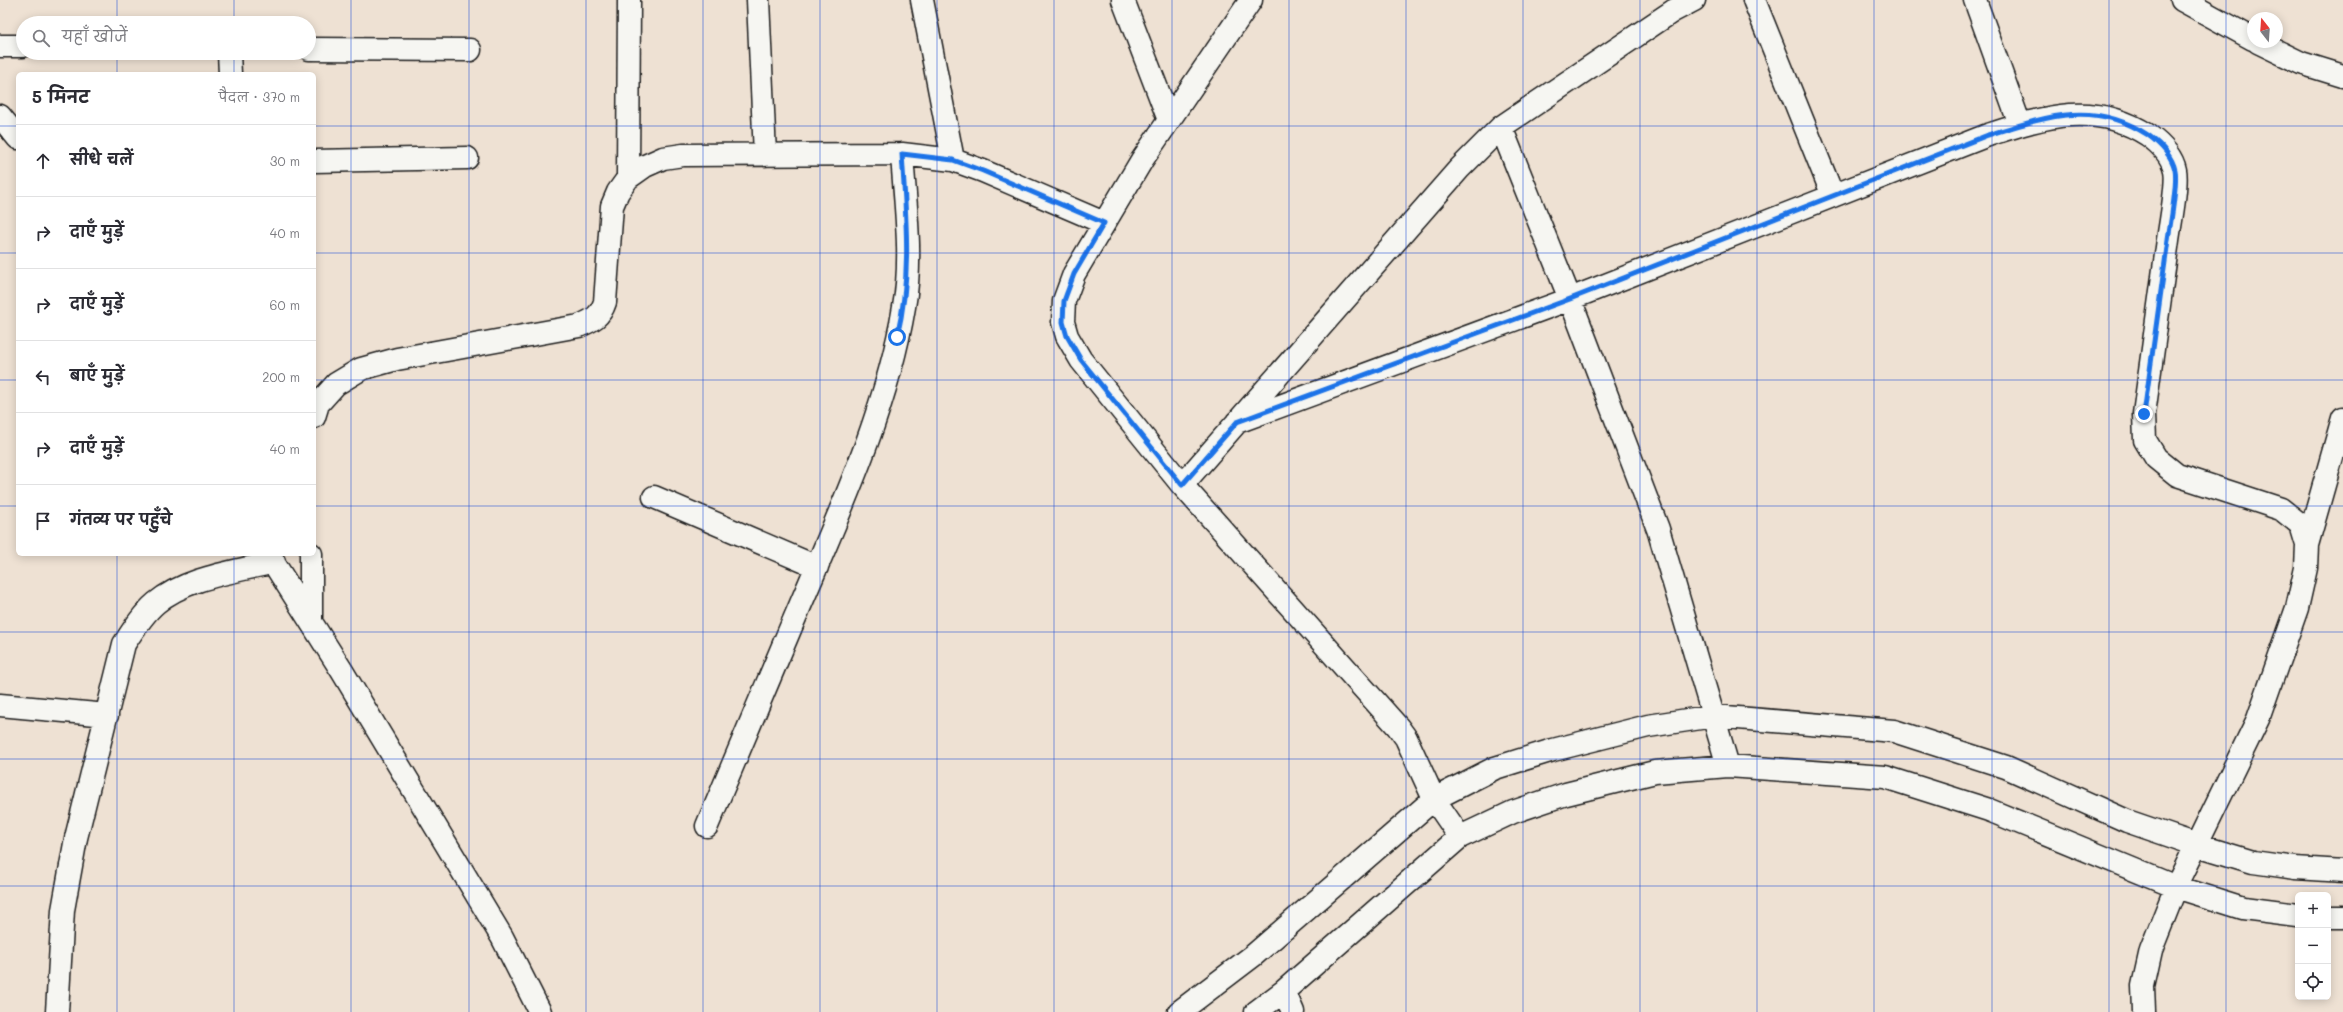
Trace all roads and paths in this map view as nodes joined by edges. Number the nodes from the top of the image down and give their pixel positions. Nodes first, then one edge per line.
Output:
1 (629, 0) edge
2 (758, 0) edge
3 (922, 0) edge
4 (1123, 0) edge
5 (1251, 0) edge
6 (1694, 0) edge
7 (1754, 0) edge
8 (1976, 0) edge
9 (2182, 0) edge
10 (2247, 36) edge
11 (0, 46) edge
12 (16, 46) edge
13 (2270, 48) edge
14 (316, 49) edge
15 (470, 50) dead end
16 (229, 60) edge
17 (230, 72) edge
18 (2343, 76) edge
19 (0, 116) edge
20 (1169, 120) junction
21 (2020, 125) junction
22 (1501, 127) junction
23 (16, 136) edge
24 (902, 154) junction
25 (765, 155) junction
26 (467, 158) dead end
27 (953, 160) junction
28 (316, 161) edge
29 (628, 178) junction
30 (1833, 196) junction
31 (1104, 223) junction
32 (1570, 299) junction
33 (316, 410) edge
34 (2343, 418) edge
35 (1237, 422) junction
36 (1182, 485) junction
37 (654, 497) dead end
38 (2307, 545) junction
39 (311, 556) edge
40 (271, 558) edge
41 (817, 567) junction
42 (311, 622) junction
43 (0, 705) edge
44 (107, 715) junction
45 (1714, 716) junction
46 (1728, 766) junction
47 (1434, 799) junction
48 (707, 826) dead end
49 (1460, 837) junction
50 (2197, 845) junction
51 (2343, 871) edge
52 (2176, 887) junction
53 (2295, 914) edge
54 (2331, 917) edge
55 (2343, 917) edge
56 (1284, 991) junction
57 (57, 1012) edge
58 (540, 1012) edge
59 (1179, 1012) edge
60 (1256, 1012) edge
61 (1293, 1012) edge
62 (2144, 1012) edge

1 - 29 street
2 - 25 street
3 - 27 street
4 - 20 street
5 - 20 street
6 - 22 street
7 - 30 street
8 - 21 street
9 - 10 street
11 - 12 street
13 - 18 street
14 - 15 street
16 - 17 street
19 - 23 street
20 - 31 street
21 - 30 street
21 - 38 street
22 - 32 street
22 - 35 street
24 - 25 street
24 - 27 street
24 - 41 street
25 - 29 street
26 - 28 street
27 - 31 street
29 - 33 street
30 - 32 street
31 - 36 street
32 - 35 street
32 - 45 street
34 - 38 street
35 - 36 street
36 - 47 street
37 - 41 street
38 - 50 street
39 - 42 street
40 - 42 street
40 - 44 street
41 - 48 street
42 - 58 street
43 - 44 street
44 - 57 street
45 - 46 street
45 - 47 street
45 - 50 street
46 - 49 street
46 - 52 street
47 - 49 street
47 - 59 street
49 - 56 street
50 - 51 street
50 - 52 street
52 - 53 street
52 - 62 street
54 - 55 street
56 - 60 street
56 - 61 street

